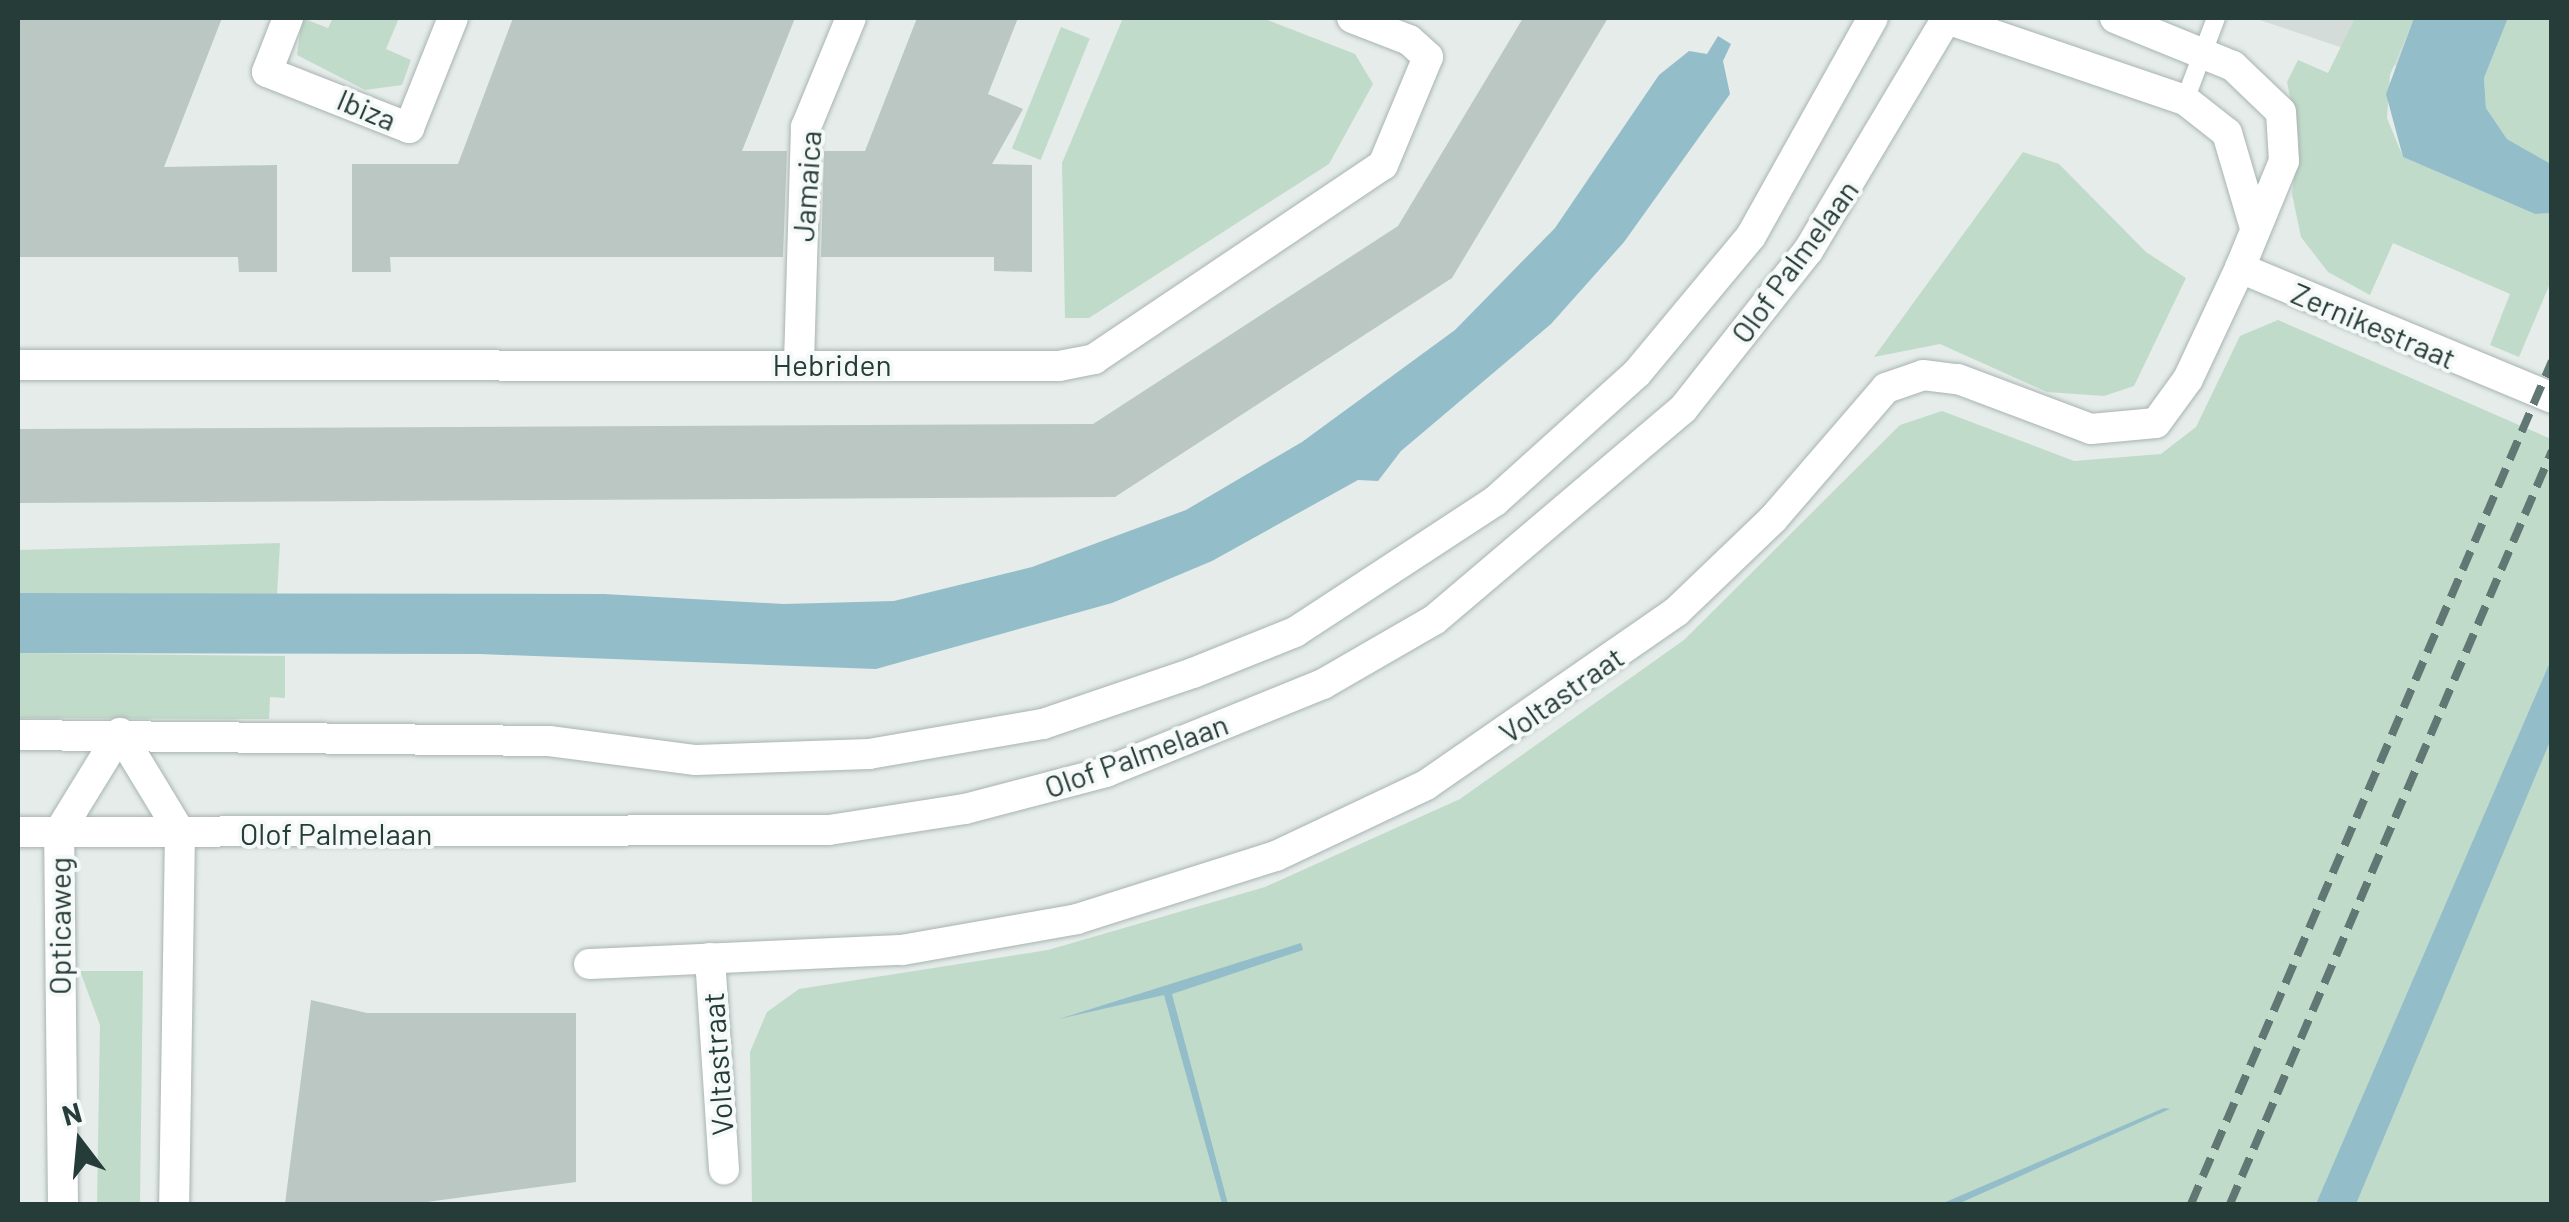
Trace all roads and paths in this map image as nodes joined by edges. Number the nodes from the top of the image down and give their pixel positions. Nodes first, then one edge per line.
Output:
1 (288, 18) edge
2 (453, 18) edge
3 (851, 18) edge
4 (1352, 18) edge
5 (1872, 18) edge
6 (1946, 18) edge
7 (2116, 18) edge
8 (2216, 18) edge
9 (2204, 55) junction
10 (2186, 100) junction
11 (2254, 225) junction
12 (2240, 268) junction
13 (799, 363) junction
14 (18, 364) edge
15 (2552, 398) edge
16 (120, 733) junction
17 (18, 735) edge
18 (18, 832) edge
19 (59, 832) junction
20 (180, 832) junction
21 (710, 958) junction
22 (588, 964) dead end
23 (724, 1170) dead end
24 (63, 1204) edge
25 (174, 1204) edge

1 - 2 street, Ibiza
3 - 13 street, Jamaica
4 - 13 street, Hebriden
5 - 16 street, Olof Palmelaan
6 - 10 street
6 - 20 street, Olof Palmelaan
7 - 9 street
8 - 9 lane
9 - 10 lane
9 - 11 street
10 - 11 street
11 - 12 street
12 - 15 street, Zernikestraat
12 - 21 street, Voltastraat
13 - 14 street, Hebriden
16 - 17 street, Olof Palmelaan
16 - 19 street, Opticaweg
16 - 20 street
18 - 19 street, Olof Palmelaan
19 - 20 street, Olof Palmelaan
19 - 24 street, Opticaweg
20 - 25 street
21 - 22 street, Voltastraat
21 - 23 street, Voltastraat

